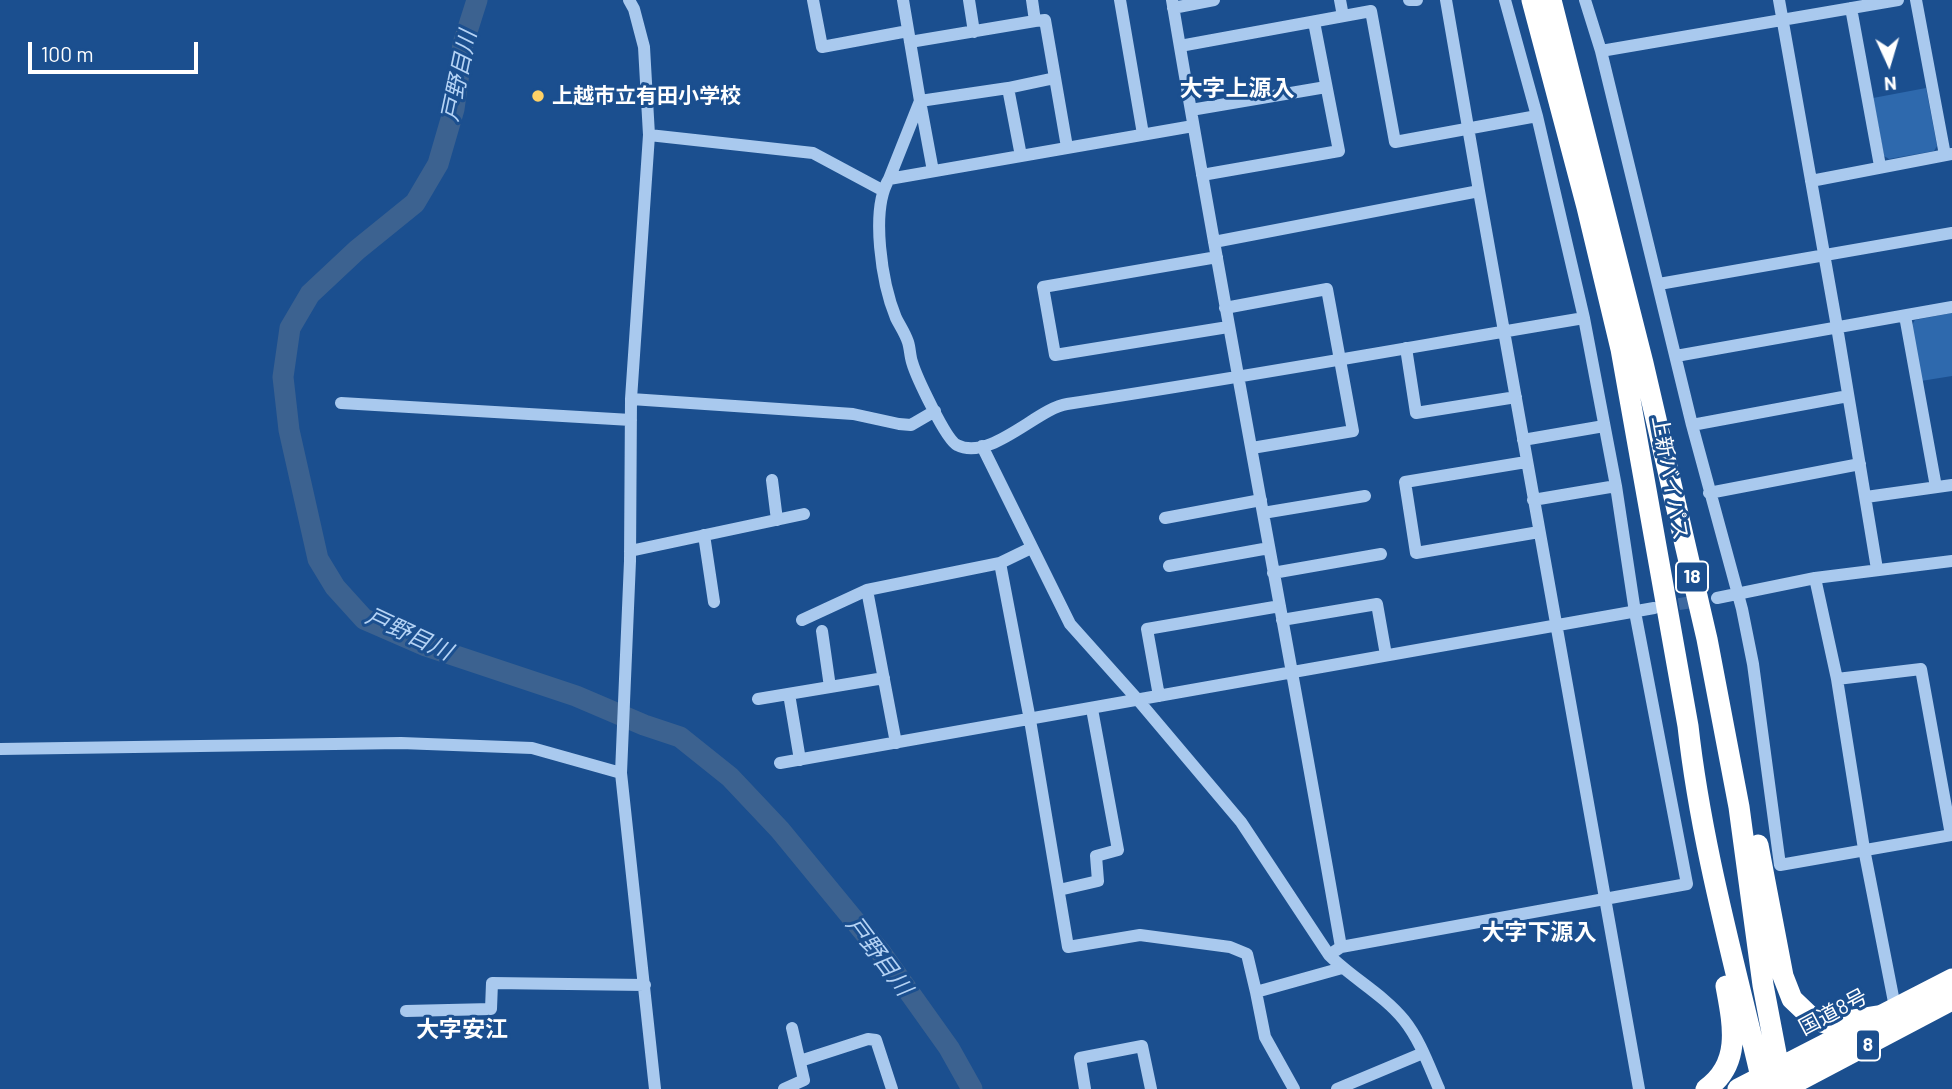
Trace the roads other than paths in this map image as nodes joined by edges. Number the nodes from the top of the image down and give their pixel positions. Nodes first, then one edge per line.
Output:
1 (629, 0) edge
2 (813, 0) edge
3 (903, 0) edge
4 (969, 0) edge
5 (1032, 0) edge
6 (1120, 0) edge
7 (1214, 0) edge
8 (1340, 0) edge
9 (1409, 0) edge
10 (1417, 0) edge
11 (1446, 0) edge
12 (1505, 0) edge
13 (1532, 0) edge
14 (1551, 0) edge
15 (1586, 0) edge
16 (1779, 0) edge
17 (1898, 0) edge
18 (1916, 0) edge
19 (1173, 4) edge
20 (1851, 8) junction
21 (1343, 16) junction
22 (1035, 21) junction
23 (1783, 21) junction
24 (1314, 22) junction
25 (974, 32) junction
26 (909, 37) junction
27 (1180, 46) junction
28 (1601, 51) junction
29 (1055, 78) junction
30 (1326, 87) junction
31 (1008, 88) junction
32 (920, 101) junction
33 (1191, 110) junction
34 (1537, 117) junction
35 (1194, 126) junction
36 (1468, 128) junction
37 (1143, 134) junction
38 (649, 135) junction
39 (1067, 147) junction
40 (1948, 154) edge
41 (1021, 156) junction
42 (1880, 166) junction
43 (933, 171) junction
44 (1202, 175) junction
45 (1811, 181) junction
46 (886, 184) junction
47 (1479, 191) junction
48 (1952, 233) edge
49 (1214, 242) junction
50 (1824, 254) junction
51 (1217, 257) junction
52 (1659, 284) junction
53 (1952, 307) edge
54 (1225, 308) junction
55 (1905, 316) junction
56 (1584, 318) junction
57 (1228, 327) junction
58 (1837, 327) junction
59 (1504, 331) junction
60 (1406, 348) junction
61 (1676, 356) junction
62 (1340, 361) junction
63 (1238, 379) junction
64 (1848, 396) junction
65 (1516, 397) junction
66 (631, 399) junction
67 (341, 403) dead end
68 (935, 411) junction
69 (631, 420) junction
70 (1692, 425) junction
71 (1604, 426) junction
72 (1523, 440) junction
73 (982, 446) junction
74 (1252, 448) junction
75 (1527, 462) junction
76 (1860, 464) junction
77 (772, 480) dead end
78 (1952, 485) edge
79 (1615, 486) junction
80 (1936, 487) junction
81 (1709, 493) junction
82 (1365, 496) dead end
83 (1866, 496) junction
84 (1533, 500) junction
85 (1262, 506) junction
86 (804, 514) dead end
87 (1165, 518) dead end
88 (777, 520) junction
89 (1539, 532) junction
90 (704, 536) junction
91 (1031, 548) junction
92 (1269, 548) junction
93 (630, 551) junction
94 (1381, 554) dead end
95 (1952, 561) edge
96 (1000, 563) junction
97 (1169, 566) dead end
98 (1877, 569) junction
99 (1273, 573) junction
100 (1815, 578) junction
101 (867, 590) junction
102 (1736, 593) junction
103 (1717, 598) tunnel mouth
104 (714, 602) dead end
105 (1280, 606) junction
106 (1654, 608) tunnel mouth
107 (1635, 612) junction
108 (802, 620) dead end
109 (1282, 620) junction
110 (1555, 625) junction
111 (822, 631) dead end
112 (1707, 639) junction
113 (1386, 655) junction
114 (1291, 672) junction
115 (884, 678) junction
116 (1837, 679) junction
117 (830, 687) junction
118 (789, 694) junction
119 (1159, 696) junction
120 (758, 699) dead end
121 (1138, 700) junction
122 (1092, 709) junction
123 (1030, 720) junction
124 (896, 743) junction
125 (0, 749) edge
126 (800, 760) junction
127 (780, 764) dead end
128 (621, 773) junction
129 (1694, 779) junction
130 (1951, 835) edge
131 (1864, 849) junction
132 (1059, 890) junction
133 (1606, 898) junction
134 (1335, 951) junction
135 (1342, 968) junction
136 (1952, 979) edge
137 (645, 985) junction
138 (1255, 992) junction
139 (1952, 1000) edge
140 (407, 1011) dead end
141 (1886, 1011) junction
142 (792, 1028) dead end
143 (1423, 1054) junction
144 (800, 1061) junction
145 (1774, 1083) edge
146 (655, 1089) edge
147 (784, 1089) edge
148 (892, 1089) edge
149 (1085, 1089) edge
150 (1151, 1089) edge
151 (1294, 1089) edge
152 (1337, 1089) edge
153 (1439, 1089) edge
154 (1639, 1089) edge
155 (1706, 1089) edge
156 (1738, 1089) edge

1 - 38 street
2 - 26 street
3 - 26 street
4 - 25 street
5 - 22 street
6 - 37 street
7 - 19 street
8 - 21 street
9 - 10 street
11 - 36 street
12 - 34 street
13 - 129 highway, 上新バイパス / 18
14 - 112 highway, 上新バイパス / 18
15 - 28 street
16 - 23 street
17 - 20 street
18 - 40 street
19 - 27 street
20 - 23 street
20 - 42 street
21 - 24 street
21 - 36 street
22 - 25 street
22 - 29 street
23 - 28 street
23 - 45 street
24 - 27 street
24 - 30 street
25 - 26 street
26 - 32 street
27 - 33 street
28 - 52 street
29 - 31 street
29 - 39 street
30 - 33 street
30 - 44 street
31 - 32 street
31 - 41 street
32 - 43 street
32 - 46 street
33 - 35 street
34 - 36 street
34 - 56 street
35 - 37 street
35 - 44 street
36 - 47 street
37 - 39 street
38 - 46 street
38 - 66 street
39 - 41 street
40 - 42 street
41 - 43 street
42 - 45 street
43 - 46 street
44 - 49 street
45 - 50 street
46 - 68 street
47 - 49 street
47 - 59 street
48 - 50 street
49 - 51 street
50 - 52 street
50 - 58 street
51 - 54 street
51 - 57 street
52 - 61 street
53 - 55 street
54 - 57 street
54 - 62 street
55 - 58 street
55 - 80 street
56 - 59 street
56 - 71 street
57 - 63 street
58 - 61 street
58 - 64 street
59 - 60 street
59 - 65 street
60 - 62 street
60 - 65 street
61 - 70 street
62 - 63 street
62 - 74 street
63 - 73 street
63 - 74 street
64 - 70 street
64 - 76 street
65 - 72 street
66 - 68 street
66 - 69 street
67 - 69 street
68 - 73 street
69 - 93 street
70 - 81 street
71 - 72 street
71 - 79 street
72 - 75 street
73 - 91 street
74 - 85 street
75 - 84 street
75 - 89 street
76 - 81 street
76 - 83 street
77 - 88 street
78 - 80 street
79 - 84 street
79 - 107 street
80 - 83 street
81 - 102 street
82 - 85 street
83 - 98 street
84 - 89 street
85 - 87 street
85 - 92 street
86 - 88 street
88 - 90 street
89 - 110 street
90 - 93 street
90 - 104 street
91 - 96 street
91 - 121 street
92 - 97 street
92 - 99 street
93 - 128 street
94 - 99 street
95 - 98 street
96 - 101 street
96 - 123 street
98 - 100 street
99 - 105 street
100 - 102 street
100 - 116 street
101 - 108 street
101 - 115 street
102 - 103 street
102 - 131 street
105 - 109 street
105 - 119 street
106 - 107 street
107 - 110 street
107 - 133 street
109 - 113 street
109 - 114 street
110 - 113 street
110 - 133 street
111 - 117 street
112 - 141 highway
112 - 145 highway, 上新バイパス / 18
113 - 114 street
114 - 119 street
114 - 134 street
115 - 117 street
115 - 124 street
116 - 130 street
116 - 131 street
117 - 118 street
118 - 120 street
118 - 126 street
119 - 121 street
121 - 122 street
121 - 134 street
122 - 123 street
122 - 132 street
123 - 124 street
123 - 132 street
124 - 126 street
125 - 128 street
126 - 127 street
128 - 137 street
129 - 145 highway, 上新バイパス / 18
129 - 155 highway
130 - 131 street
131 - 141 street
132 - 138 street
133 - 134 street
133 - 154 street
134 - 135 street
135 - 138 street
135 - 143 street
136 - 141 highway, 国道8号 / 8
137 - 140 street
137 - 146 street
138 - 151 street
139 - 145 highway, 国道8号 / 8
141 - 145 highway, 国道8号 / 8
142 - 144 street
143 - 152 street
143 - 153 street
144 - 147 street
144 - 148 street
145 - 156 highway, 国道8号 / 8
149 - 150 street

